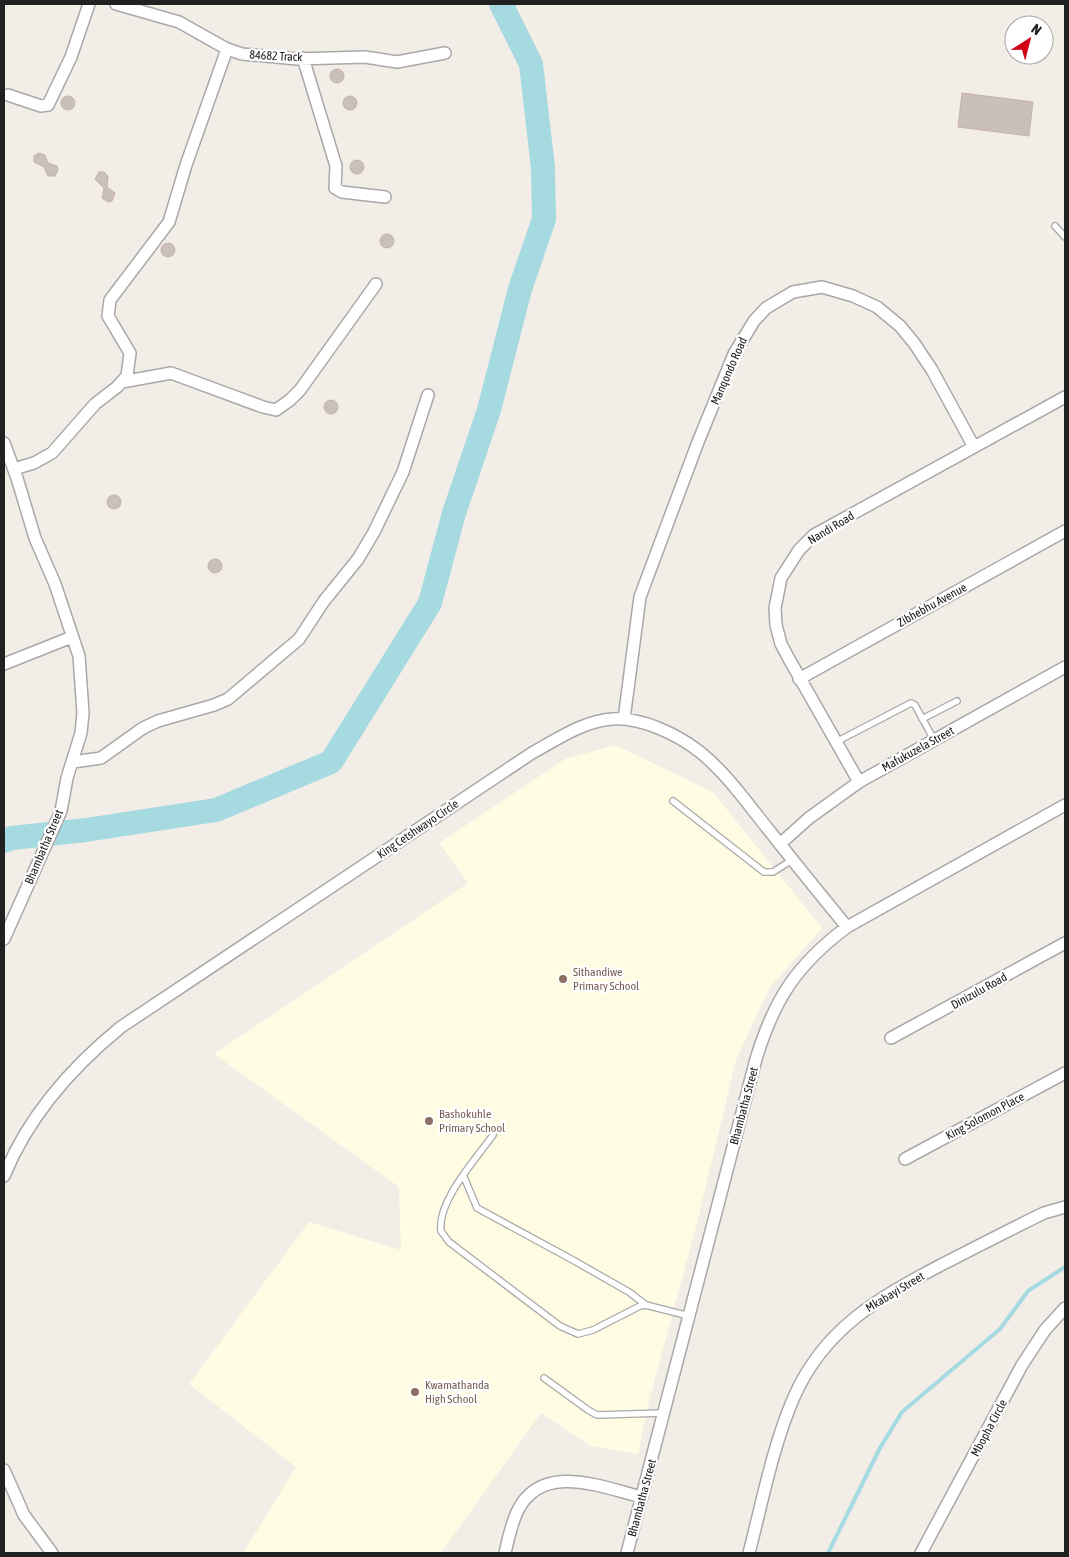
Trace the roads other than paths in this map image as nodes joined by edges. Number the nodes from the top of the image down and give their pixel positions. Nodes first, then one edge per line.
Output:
1 (89, 4) edge
2 (116, 4) edge
3 (227, 49) junction
4 (445, 53) dead end
5 (303, 58) junction
6 (8, 95) dead end
7 (384, 197) dead end
8 (1055, 226) dead end
9 (1065, 237) edge
10 (376, 284) dead end
11 (122, 382) junction
12 (428, 395) dead end
13 (1065, 397) edge
14 (4, 443) edge
15 (974, 447) junction
16 (14, 469) junction
17 (1065, 531) edge
18 (72, 637) junction
19 (4, 664) edge
20 (1065, 667) edge
21 (799, 679) junction
22 (957, 701) dead end
23 (624, 719) junction
24 (922, 719) junction
25 (934, 740) junction
26 (836, 742) junction
27 (74, 756) junction
28 (859, 782) junction
29 (673, 801) dead end
30 (1065, 804) edge
31 (780, 844) junction
32 (792, 860) junction
33 (847, 927) junction
34 (4, 939) edge
35 (1065, 943) edge
36 (891, 1038) dead end
37 (1065, 1074) edge
38 (493, 1135) dead end
39 (905, 1158) dead end
40 (4, 1176) edge
41 (464, 1176) junction
42 (1065, 1207) edge
43 (646, 1305) junction
44 (1065, 1308) edge
45 (689, 1316) junction
46 (544, 1378) dead end
47 (664, 1413) junction
48 (4, 1470) edge
49 (642, 1497) junction
50 (52, 1553) edge
51 (505, 1553) edge
52 (627, 1553) edge
53 (749, 1553) edge
54 (921, 1553) edge

1 - 6 street
2 - 3 street, 84682 Track
3 - 5 street, 84682 Track
3 - 11 street
4 - 5 street, 84682 Track
5 - 7 street
8 - 9 lane
10 - 11 street
11 - 16 street
12 - 27 street
13 - 15 street, Nandi Road
14 - 16 street, Bhambatha Street
15 - 21 street, Nandi Road
15 - 23 street, Manqondo Road
16 - 18 street, Bhambatha Street
17 - 21 street, Zibhebhu Avenue
18 - 19 street
18 - 27 street, Bhambatha Street
20 - 25 street, Mafukuzela Street
21 - 26 street, Nandi Road
22 - 24 lane
23 - 31 street, King Cetshwayo Circle
23 - 40 street, King Cetshwayo Circle
24 - 25 lane
24 - 26 lane
25 - 28 street, Mafukuzela Street
26 - 28 street, Nandi Road
27 - 34 street, Bhambatha Street
28 - 31 street, Mafukuzela Street
29 - 32 lane
30 - 33 street, Bhambatha Street
31 - 32 street, King Cetshwayo Circle
32 - 33 street, King Cetshwayo Circle
33 - 45 street, Bhambatha Street
35 - 36 street, Dinizulu Road
37 - 39 street, King Solomon Place
38 - 41 lane
41 - 43 lane
41 - 43 lane
42 - 53 street, Mkabayi Street
43 - 45 lane
44 - 54 street, Mbopha Circle
45 - 47 street, Bhambatha Street
46 - 47 lane
47 - 49 street, Bhambatha Street
48 - 50 street
49 - 51 street
49 - 52 street, Bhambatha Street

